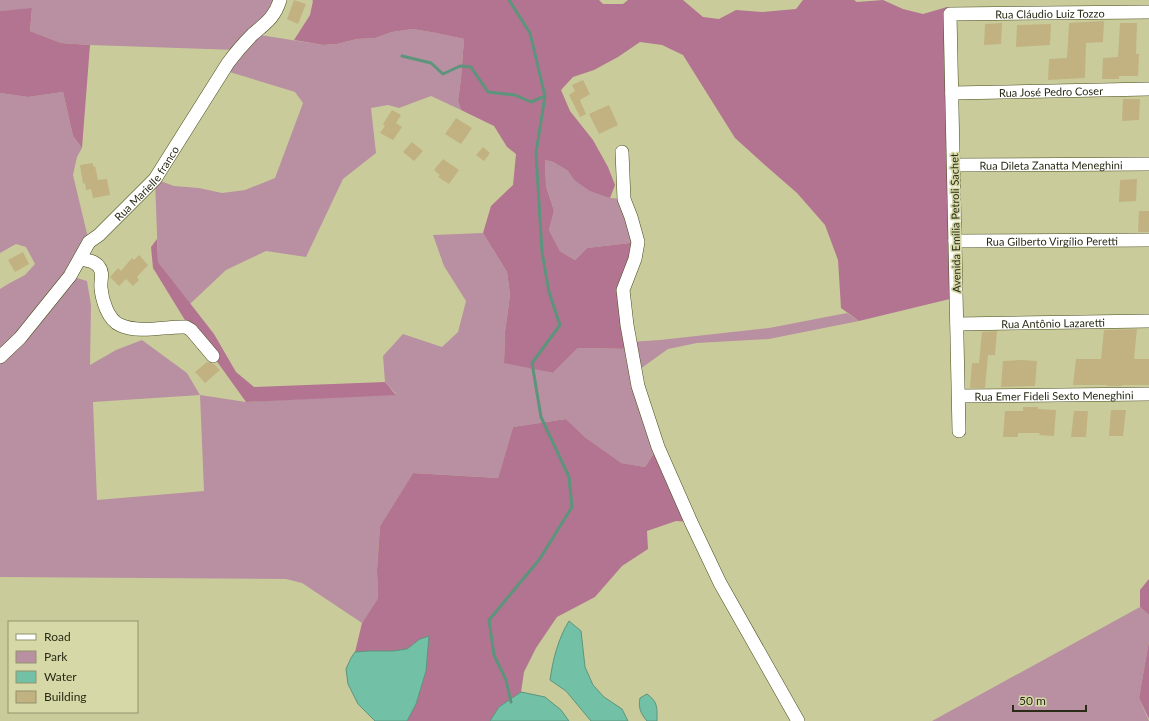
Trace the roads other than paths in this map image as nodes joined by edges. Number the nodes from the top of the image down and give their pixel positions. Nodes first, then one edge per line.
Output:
1 (280, 0) edge
2 (1149, 12) edge
3 (950, 14) joint
4 (1149, 89) edge
5 (952, 93) junction
6 (622, 152) dead end
7 (1149, 164) edge
8 (954, 165) junction
9 (1149, 240) edge
10 (955, 241) junction
11 (80, 259) junction
12 (1149, 321) edge
13 (957, 324) junction
14 (214, 356) dead end
15 (0, 357) edge
16 (1149, 394) edge
17 (959, 396) junction
18 (959, 431) dead end
19 (798, 721) edge

1 - 11 street, Rua Marielle franco
2 - 3 street, Rua Cláudio Luiz Tozzo
3 - 5 street, Avenida Emília Petroli Sachet
4 - 5 street, Rua José Pedro Coser
5 - 8 street, Avenida Emília Petroli Sachet
6 - 19 street
7 - 8 street, Rua Dileta Zanatta Meneghini
8 - 10 street, Avenida Emília Petroli Sachet
9 - 10 street, Rua Gilberto Virgílio Peretti
10 - 13 street, Avenida Emília Petroli Sachet
11 - 14 street
11 - 15 street, Rua Marielle franco
12 - 13 street, Rua Antônio Lazaretti
13 - 17 street, Avenida Emília Petroli Sachet
16 - 17 street, Rua Emer Fideli Sexto Meneghini
17 - 18 street, Avenida Emília Petroli Sachet

